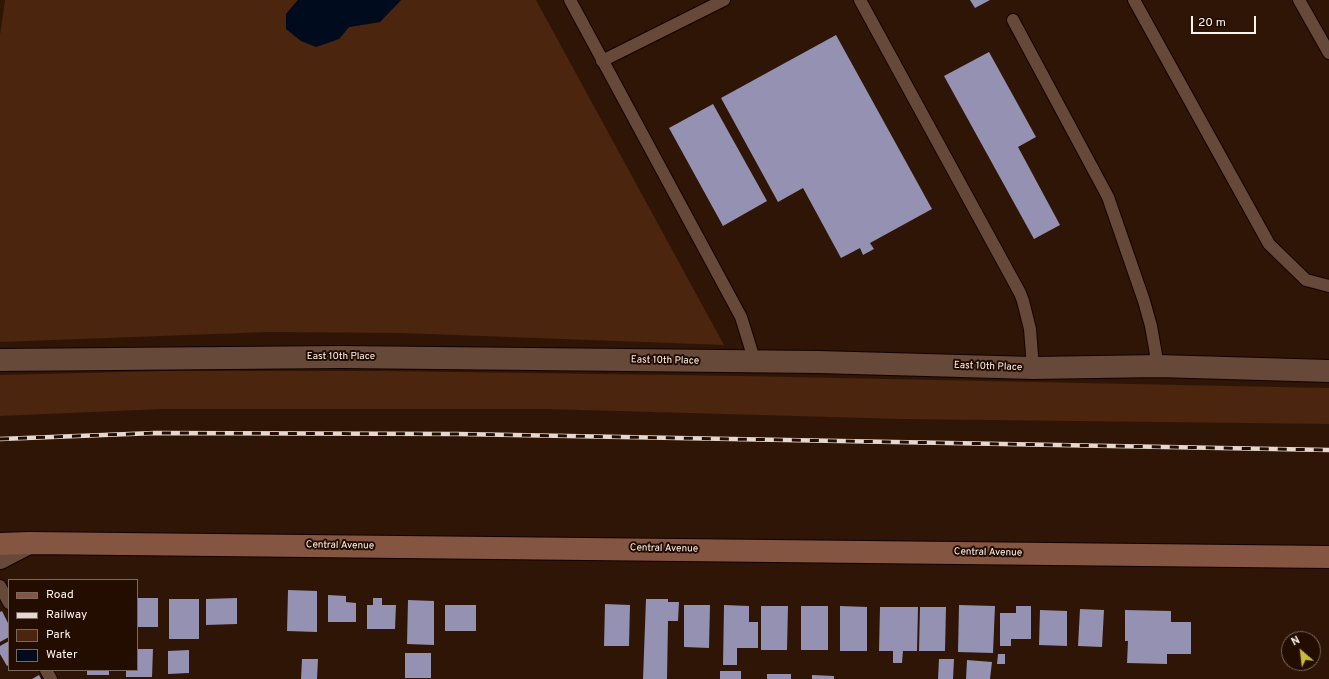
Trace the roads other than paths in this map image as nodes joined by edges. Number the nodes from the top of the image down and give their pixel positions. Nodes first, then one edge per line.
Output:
1 (570, 0) edge
2 (724, 0) edge
3 (860, 0) edge
4 (1134, 0) edge
5 (1299, 0) edge
6 (1013, 20) dead end
7 (1329, 53) edge
8 (602, 61) junction
9 (1329, 286) edge
10 (0, 360) edge
11 (755, 362) junction
12 (1158, 366) junction
13 (1033, 368) junction
14 (1329, 371) edge
15 (29, 542) junction
16 (0, 544) edge
17 (1329, 557) edge
18 (0, 558) edge
19 (0, 586) edge
20 (8, 601) edge

1 - 8 lane
2 - 8 lane
3 - 13 lane
4 - 9 lane
5 - 7 lane
6 - 12 lane
8 - 11 lane
10 - 11 street, East 10th Place
11 - 13 street, East 10th Place
12 - 13 street, East 10th Place
12 - 14 street, East 10th Place
15 - 16 street, Central Avenue
15 - 17 street, Central Avenue
15 - 18 street
19 - 20 lane

